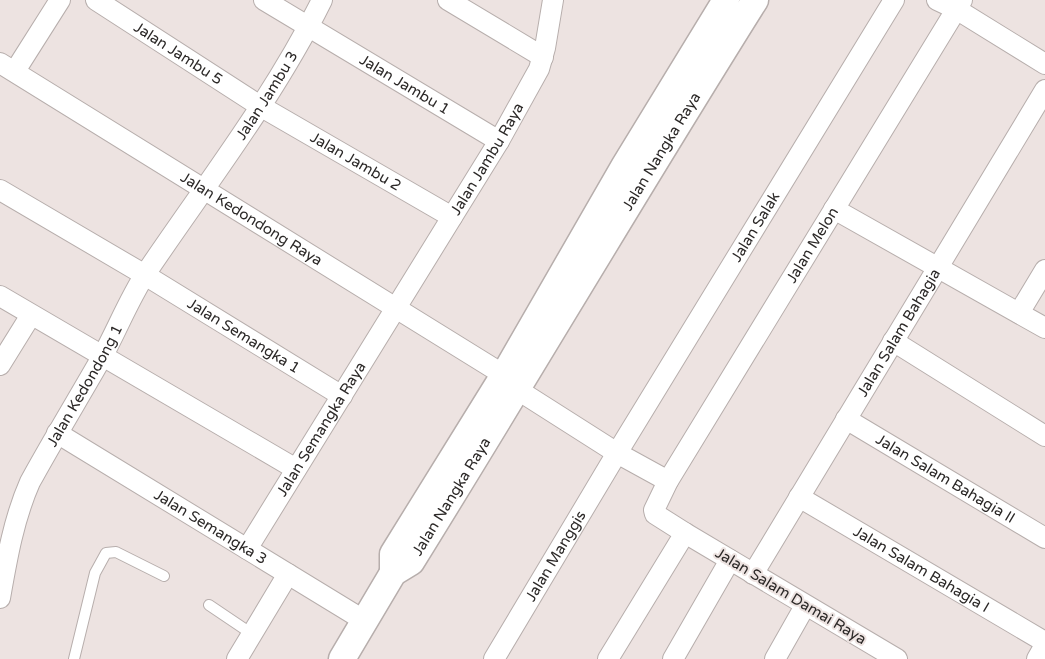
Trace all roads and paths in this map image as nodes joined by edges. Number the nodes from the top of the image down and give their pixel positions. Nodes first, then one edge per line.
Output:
1 (60, 0) edge
2 (96, 0) edge
3 (264, 0) edge
4 (322, 0) edge
5 (448, 0) edge
6 (552, 0) edge
7 (726, 0) edge
8 (755, 0) edge
9 (894, 0) edge
10 (937, 0) edge
11 (959, 4) edge
12 (309, 28) junction
13 (543, 57) junction
14 (1045, 64) edge
15 (7, 67) edge
16 (1045, 90) edge
17 (260, 106) junction
18 (673, 109) junction
19 (499, 141) junction
20 (206, 189) junction
21 (0, 190) edge
22 (834, 209) junction
23 (452, 217) junction
24 (939, 266) junction
25 (1045, 270) edge
26 (145, 275) junction
27 (0, 296) edge
28 (396, 308) junction
29 (1019, 313) junction
30 (32, 314) junction
31 (1045, 328) edge
32 (893, 341) junction
33 (102, 357) junction
34 (0, 365) edge
35 (511, 382) junction
36 (342, 396) junction
37 (846, 419) junction
38 (57, 433) junction
39 (1045, 436) edge
40 (617, 453) junction
41 (296, 469) junction
42 (668, 482) junction
43 (799, 496) junction
44 (686, 534) junction
45 (1045, 538) edge
46 (247, 549) junction
47 (4, 554) edge
48 (730, 560) junction
49 (288, 574) junction
50 (753, 574) junction
51 (164, 576) dead end
52 (0, 598) edge
53 (209, 605) dead end
54 (806, 606) junction
55 (365, 622) junction
56 (252, 634) junction
57 (1045, 643) edge
58 (74, 659) edge
59 (237, 659) edge
60 (342, 659) edge
61 (494, 659) edge
62 (608, 659) edge
63 (673, 659) edge
64 (775, 659) edge
65 (897, 659) edge
66 (1037, 659) edge

1 - 15 street
2 - 17 street, Jalan Jambu 5
3 - 12 street, Jalan Jambu 1
4 - 12 street, Jalan Jambu 3
5 - 13 street
6 - 13 street, Jalan Jambu Raya
7 - 18 street, Jalan Nangka Raya
8 - 18 street, Jalan Nangka Raya
9 - 40 street, Jalan Salak
10 - 11 street
11 - 14 street
11 - 22 street, Jalan Melon
12 - 17 street, Jalan Jambu 3
12 - 19 street, Jalan Jambu 1
13 - 19 street, Jalan Jambu Raya
15 - 20 street, Jalan Kedondong Raya
16 - 24 street, Jalan Salam Bahagia
17 - 20 street, Jalan Jambu 3
17 - 23 street, Jalan Jambu 2
18 - 35 street, Jalan Nangka Raya
19 - 23 street, Jalan Jambu Raya
20 - 26 street, Jalan Kedondong 1
20 - 28 street, Jalan Kedondong Raya
21 - 26 street, Jalan Semangka 1
22 - 24 street
22 - 42 street, Jalan Melon
23 - 28 street, Jalan Jambu Raya
24 - 29 street
24 - 32 street, Jalan Salam Bahagia
25 - 29 street
26 - 33 street, Jalan Kedondong 1
26 - 36 street, Jalan Semangka 1
27 - 30 street
28 - 35 street, Jalan Kedondong Raya
28 - 36 street, Jalan Semangka Raya
29 - 31 street
30 - 33 street
30 - 34 street
32 - 37 street, Jalan Salam Bahagia
32 - 39 street
33 - 38 street, Jalan Kedondong 1
33 - 41 street
35 - 40 street
35 - 55 street, Jalan Nangka Raya
36 - 41 street, Jalan Semangka Raya
37 - 43 street, Jalan Salam Bahagia
37 - 45 street, Jalan Salam Bahagia II
38 - 46 street, Jalan Semangka 3
38 - 47 street, Jalan Kedondong 1
40 - 42 street
40 - 61 street, Jalan Manggis
41 - 46 street, Jalan Semangka Raya
42 - 44 street, Jalan Salam Damai Raya
43 - 50 street, Jalan Salam Bahagia
43 - 57 street, Jalan Salam Bahagia I
44 - 48 street, Jalan Salam Damai Raya
44 - 62 street
46 - 49 street, Jalan Semangka 3
47 - 52 street, Jalan Kedondong 1
48 - 50 street, Jalan Salam Damai Raya
48 - 63 street
49 - 55 street, Jalan Semangka 3
49 - 56 street
50 - 54 street, Jalan Salam Damai Raya
51 - 58 lane
53 - 56 lane
54 - 64 street
54 - 65 street, Jalan Salam Damai Raya
55 - 60 street
56 - 59 street
57 - 66 street

